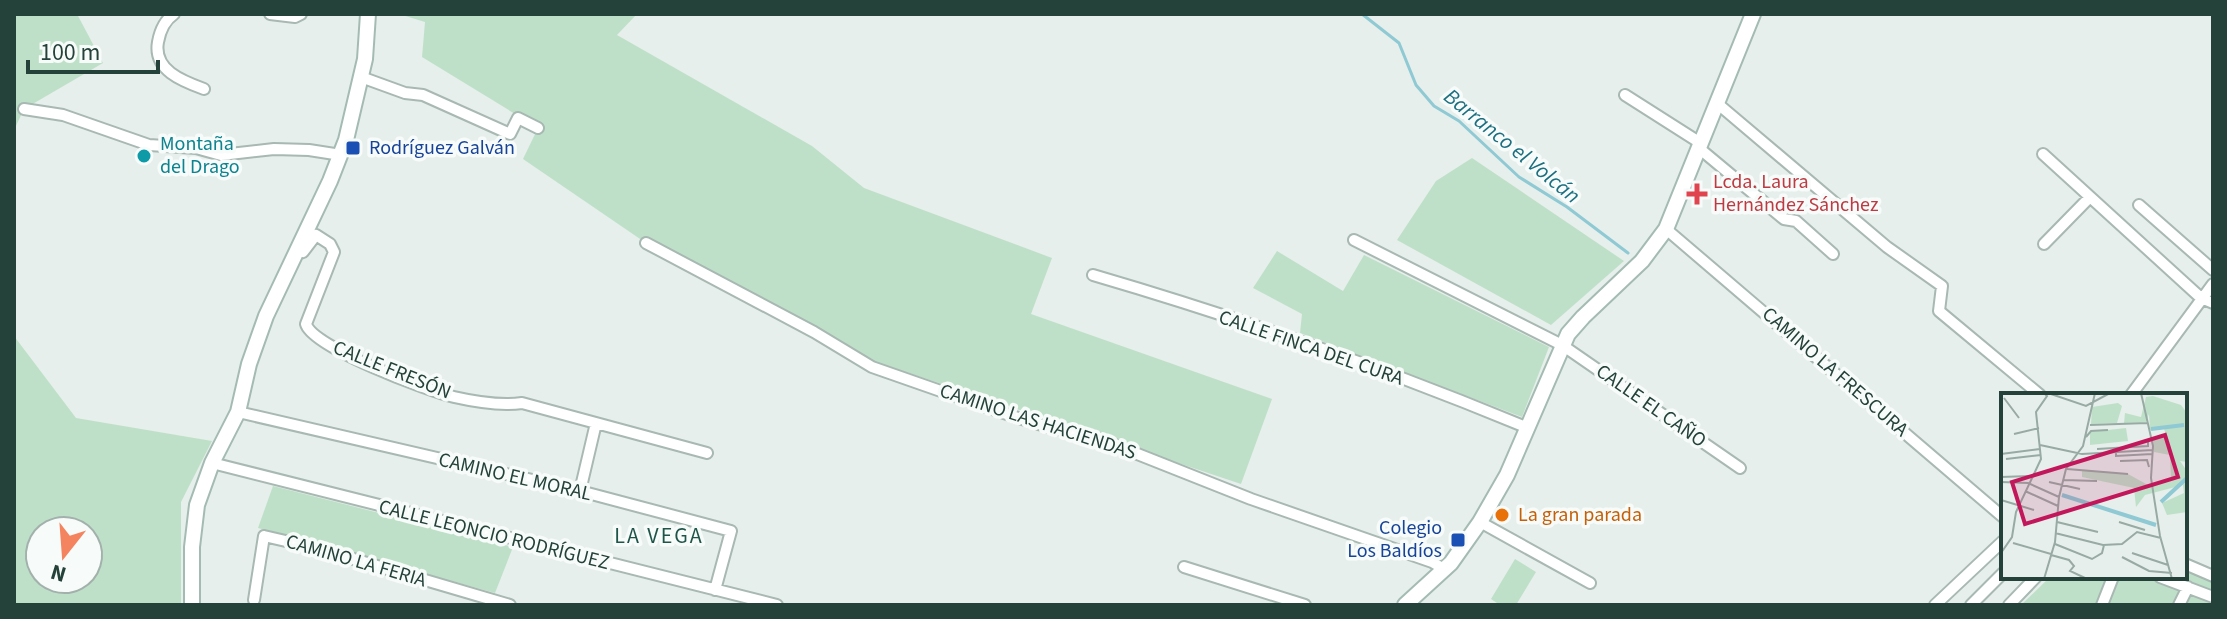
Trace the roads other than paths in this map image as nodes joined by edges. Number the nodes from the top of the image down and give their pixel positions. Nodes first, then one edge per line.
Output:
1 (174, 14) edge
2 (270, 14) edge
3 (301, 14) edge
4 (368, 14) edge
5 (1753, 14) edge
6 (361, 77) junction
7 (204, 89) dead end
8 (1625, 95) dead end
9 (1718, 104) junction
10 (24, 109) dead end
11 (538, 128) dead end
12 (1701, 146) junction
13 (2043, 154) dead end
14 (341, 155) junction
15 (2090, 197) junction
16 (2139, 205) dead end
17 (1666, 229) junction
18 (1354, 240) dead end
19 (646, 243) dead end
20 (2044, 244) dead end
21 (297, 249) junction
22 (1833, 254) dead end
23 (2213, 270) edge
24 (1093, 275) dead end
25 (2213, 284) edge
26 (2201, 298) junction
27 (2213, 303) edge
28 (1562, 345) junction
29 (2038, 393) edge
30 (2132, 393) edge
31 (238, 412) junction
32 (596, 423) junction
33 (1528, 428) junction
34 (707, 453) dead end
35 (212, 463) junction
36 (1740, 468) dead end
37 (580, 491) junction
38 (2001, 515) edge
39 (1480, 522) junction
40 (2001, 543) edge
41 (2187, 565) edge
42 (1184, 567) dead end
43 (1444, 569) junction
44 (2001, 575) edge
45 (2213, 576) edge
46 (2034, 579) edge
47 (2112, 579) edge
48 (2166, 579) edge
49 (1590, 583) dead end
50 (2188, 587) junction
51 (715, 590) junction
52 (2213, 597) edge
53 (254, 600) dead end
54 (192, 605) edge
55 (510, 605) edge
56 (777, 605) edge
57 (1305, 605) edge
58 (1405, 605) edge
59 (1935, 605) edge
60 (1971, 605) edge
61 (2009, 605) edge
62 (2102, 605) edge
63 (2179, 605) edge

1 - 7 street
2 - 3 street
4 - 6 main road
5 - 9 main road
6 - 11 street
6 - 14 main road
8 - 12 street
9 - 12 main road
9 - 29 street
10 - 14 street
12 - 17 main road
12 - 22 street
13 - 15 street
14 - 21 main road
15 - 20 street
15 - 26 street
16 - 23 street
17 - 28 main road
17 - 38 street, CAMINO LA FRESCURA
18 - 28 street, CALLE EL CAÑO
19 - 43 street, CAMINO LAS HACIENDAS
21 - 31 main road
21 - 32 street, CALLE FRESÓN
24 - 33 street, CALLE FINCA DEL CURA
25 - 26 street
26 - 27 street
26 - 30 street
28 - 33 main road
28 - 36 street, CALLE EL CAÑO
31 - 35 main road
31 - 37 street, CAMINO EL MORAL
32 - 34 street, CALLE FRESÓN
32 - 37 street
33 - 39 main road
35 - 51 street, CALLE LEONCIO RODRÍGUEZ
35 - 54 main road
37 - 51 street, CAMINO EL MORAL
39 - 43 main road
39 - 49 street
40 - 59 street
41 - 45 street
42 - 57 street
43 - 58 main road
44 - 60 street
46 - 61 street
47 - 62 street
48 - 50 street
50 - 52 street
50 - 63 street
51 - 56 street, CALLE LEONCIO RODRÍGUEZ
53 - 55 street, CAMINO LA FERIA

